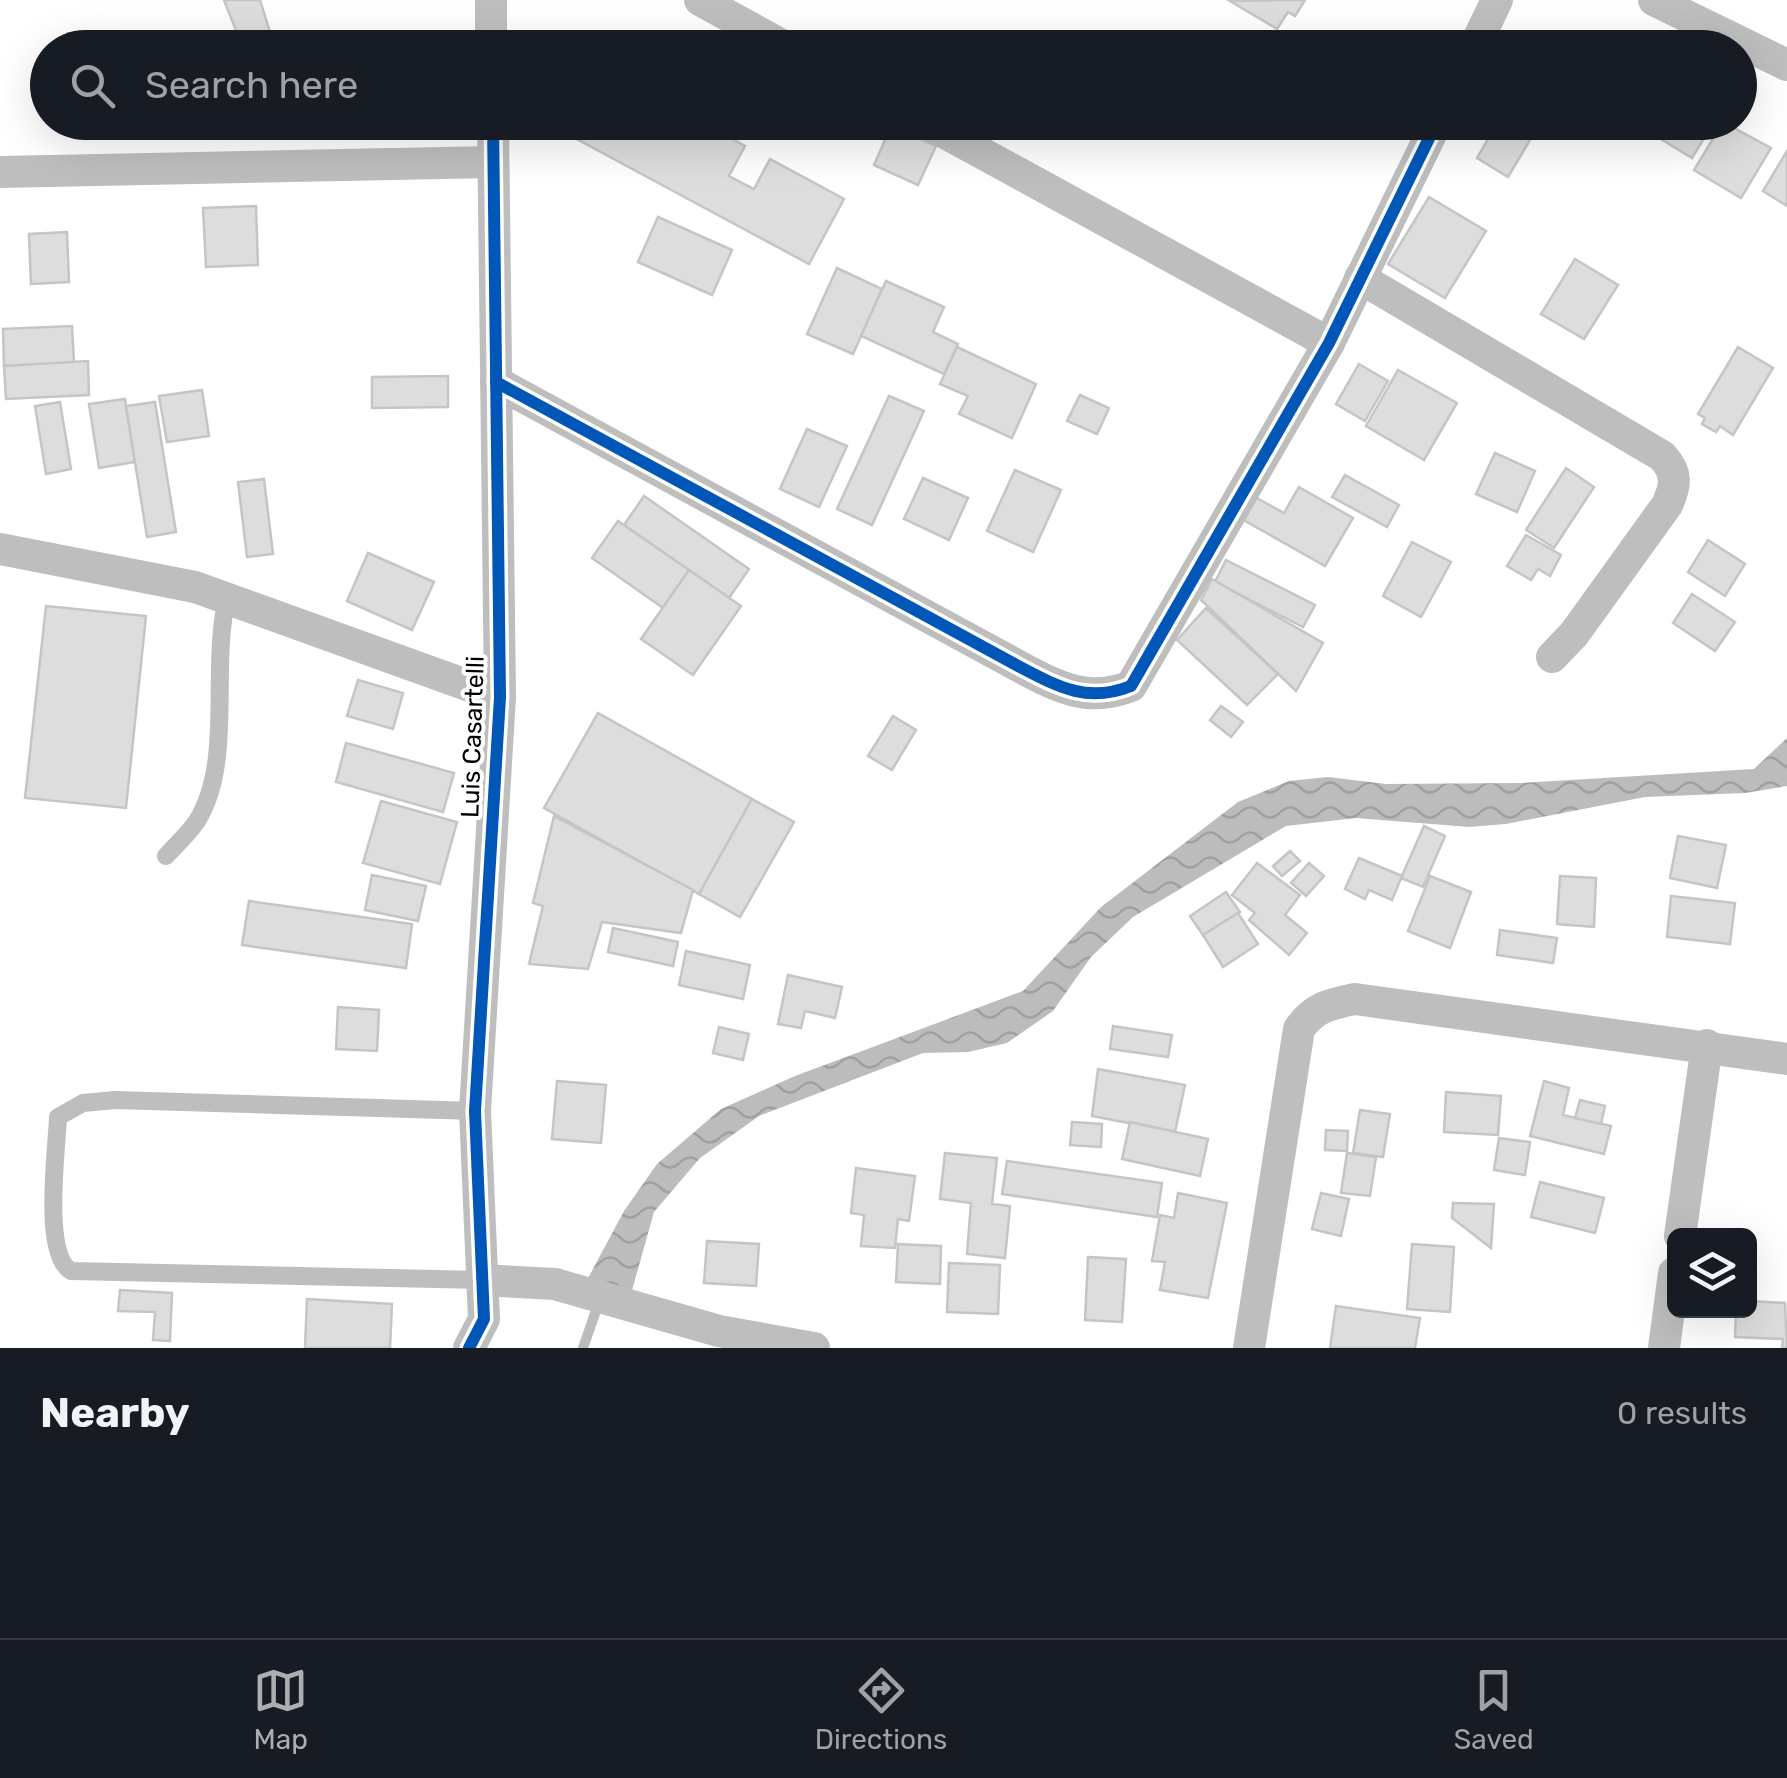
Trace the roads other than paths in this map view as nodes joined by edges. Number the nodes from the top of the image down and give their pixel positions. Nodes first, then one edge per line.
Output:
1 (491, 0) edge
2 (700, 0) edge
3 (1654, 0) edge
4 (1494, 1) edge
5 (492, 30) edge
6 (754, 30) edge
7 (1482, 30) edge
8 (1714, 30) edge
9 (1757, 51) edge
10 (1787, 66) edge
11 (492, 140) edge
12 (957, 140) edge
13 (1428, 140) edge
14 (493, 162) junction
15 (0, 172) edge
16 (1360, 278) junction
17 (1329, 343) junction
18 (496, 382) junction
19 (0, 548) edge
20 (226, 599) junction
21 (1552, 657) dead end
22 (500, 697) junction
23 (166, 856) dead end
24 (1707, 1044) junction
25 (1787, 1058) edge
26 (475, 1111) junction
27 (1681, 1228) edge
28 (481, 1280) junction
29 (1668, 1318) edge
30 (469, 1348) edge
31 (814, 1348) edge
32 (1249, 1348) edge
33 (1664, 1348) edge

1 - 5 street
2 - 6 street
3 - 8 street
4 - 7 street
9 - 10 street
11 - 14 street, Luis Casartelli
12 - 17 street
13 - 16 street
14 - 15 street
14 - 18 street, Luis Casartelli
16 - 17 street
16 - 21 street
17 - 18 street
18 - 22 street, Luis Casartelli
19 - 20 street
20 - 22 street
20 - 23 lane
22 - 26 street, Luis Casartelli
24 - 25 street
24 - 27 street
24 - 32 street
26 - 28 street, Luis Casartelli
26 - 28 lane
28 - 30 street, Luis Casartelli
28 - 31 street
29 - 33 street

